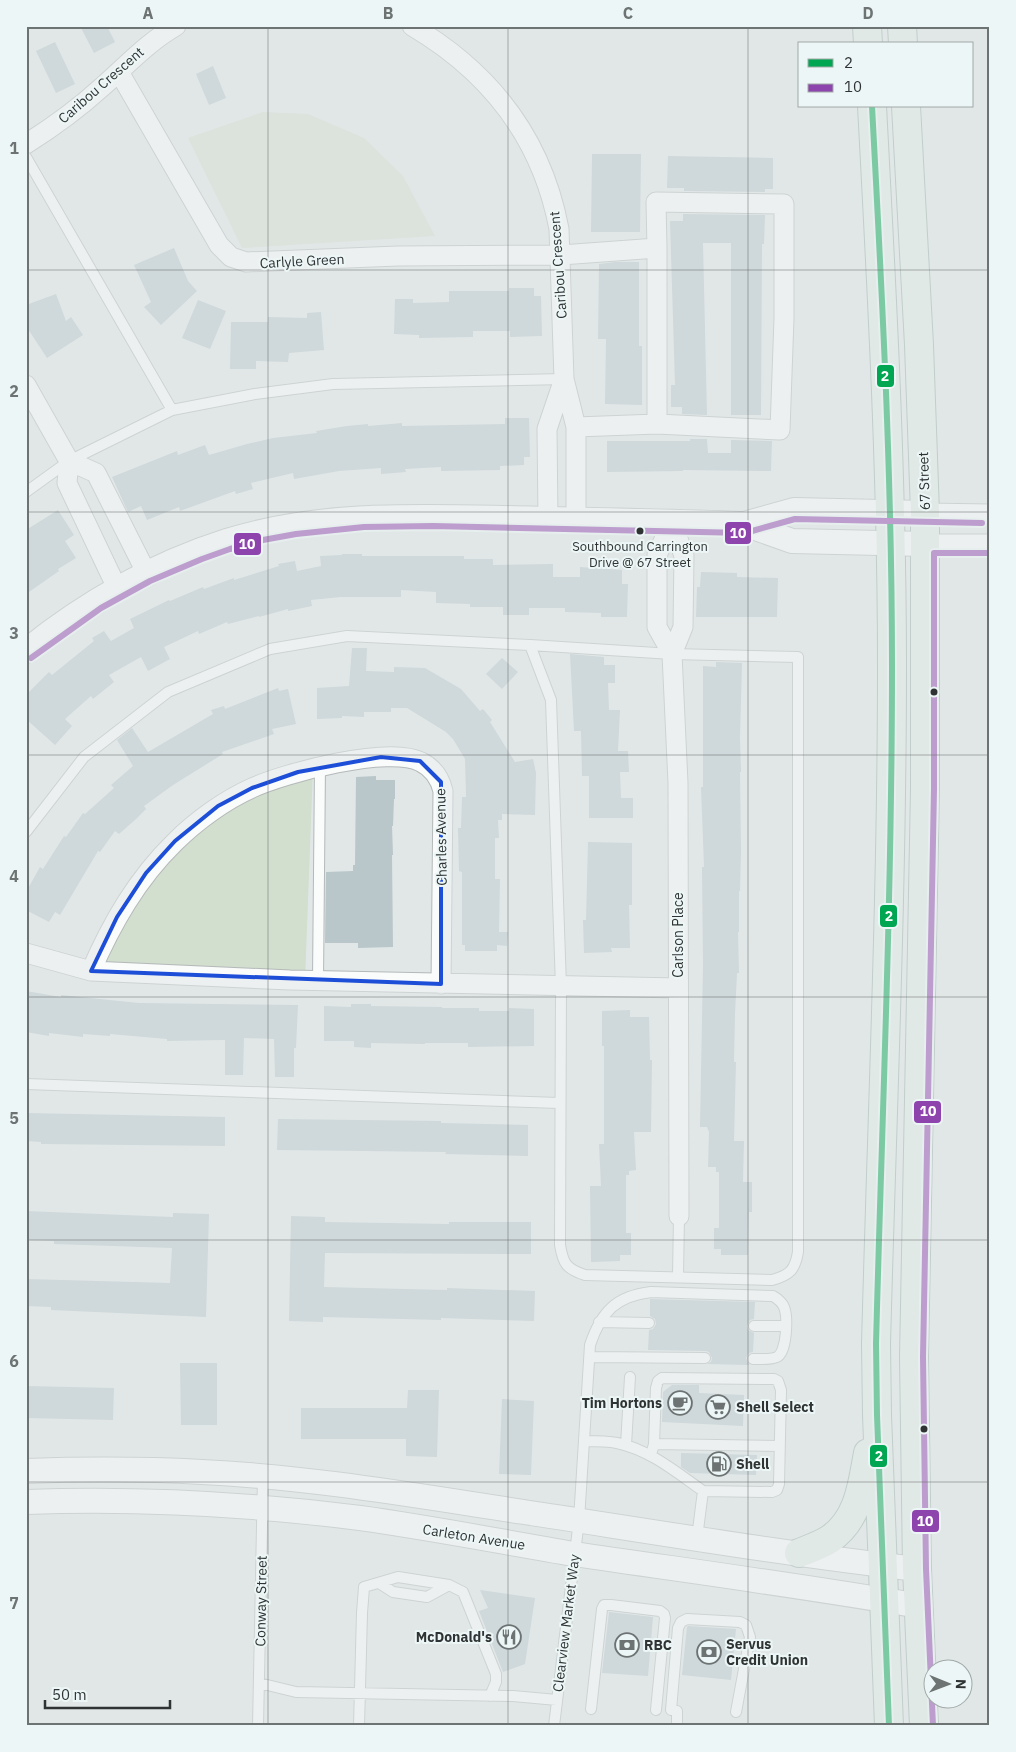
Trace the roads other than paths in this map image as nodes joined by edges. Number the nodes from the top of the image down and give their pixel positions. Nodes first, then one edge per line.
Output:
1 (176, 26) edge
2 (412, 26) edge
3 (867, 26) edge
4 (902, 26) edge
5 (868, 42) edge
6 (902, 42) edge
7 (119, 72) junction
8 (872, 108) edge
9 (906, 108) edge
10 (26, 144) edge
11 (26, 157) edge
12 (657, 248) junction
13 (561, 255) junction
14 (564, 379) junction
15 (26, 386) edge
16 (172, 410) junction
17 (657, 424) junction
18 (576, 427) junction
19 (69, 461) junction
20 (26, 492) edge
21 (890, 512) junction
22 (925, 513) junction
23 (990, 514) edge
24 (548, 519) junction
25 (576, 519) junction
26 (672, 522) junction
27 (744, 524) junction
28 (891, 544) junction
29 (925, 544) junction
30 (990, 544) edge
31 (147, 574) junction
32 (117, 588) junction
33 (530, 645) junction
34 (26, 651) edge
35 (672, 654) junction
36 (320, 766) junction
37 (26, 832) edge
38 (26, 953) edge
39 (91, 971) junction
40 (318, 980) junction
41 (441, 984) junction
42 (561, 986) junction
43 (678, 988) junction
44 (26, 1084) edge
45 (560, 1102) junction
46 (679, 1216) joint
47 (678, 1277) junction
48 (600, 1322) junction
49 (650, 1323) dead end
50 (754, 1326) dead end
51 (785, 1326) junction
52 (590, 1358) junction
53 (705, 1358) dead end
54 (753, 1359) dead end
55 (630, 1377) dead end
56 (876, 1415) junction
57 (585, 1441) junction
58 (654, 1444) junction
59 (626, 1445) junction
60 (780, 1446) junction
61 (651, 1455) junction
62 (26, 1471) edge
63 (263, 1476) junction
64 (703, 1491) junction
65 (26, 1502) edge
66 (262, 1507) junction
67 (579, 1520) junction
68 (697, 1538) junction
69 (799, 1553) junction
70 (574, 1554) junction
71 (884, 1565) junction
72 (917, 1569) junction
73 (379, 1583) junction
74 (449, 1585) junction
75 (885, 1600) junction
76 (919, 1606) junction
77 (259, 1683) junction
78 (360, 1694) junction
79 (490, 1696) junction
80 (557, 1700) junction
81 (591, 1709) dead end
82 (656, 1710) dead end
83 (736, 1712) dead end
84 (258, 1726) edge
85 (359, 1726) edge
86 (554, 1726) edge
87 (677, 1726) edge
88 (889, 1726) edge
89 (924, 1726) edge

1 - 7 street, Caribou Crescent
2 - 13 street, Caribou Crescent
3 - 5 main road
4 - 6 main road
7 - 10 street, Caribou Crescent
7 - 13 street, Carlyle Green
8 - 21 main road
9 - 22 main road, 67 Street
11 - 16 lane
12 - 13 street, Carlyle Green
12 - 17 street
12 - 17 street
13 - 14 street, Caribou Crescent
14 - 16 lane
14 - 18 street, Caribou Crescent
14 - 24 street, Caribou Crescent
15 - 19 street
16 - 19 lane
17 - 18 street
18 - 25 street, Caribou Crescent
19 - 20 lane
19 - 31 street
19 - 32 street
21 - 22 street
21 - 27 street
21 - 28 main road
22 - 23 street
22 - 29 main road, 67 Street
24 - 25 street
24 - 31 street
25 - 26 street
26 - 27 street
26 - 35 street, Carlson Place
26 - 35 street, Carlson Place
27 - 28 street
28 - 29 street
28 - 56 main road
29 - 30 street
29 - 72 main road, 67 Street
31 - 32 street
32 - 34 street
33 - 35 lane
33 - 37 lane
33 - 42 lane
35 - 43 street, Carlson Place
35 - 47 lane
36 - 39 street, Charles Avenue
36 - 40 lane
36 - 41 street, Charles Avenue
38 - 39 street
39 - 40 street
40 - 41 street
41 - 42 street
42 - 43 street
42 - 45 lane
43 - 46 street, Carlson Place
44 - 45 lane
45 - 47 lane
46 - 47 lane
48 - 49 lane
48 - 51 lane, Clearview Market Way
48 - 52 lane, Clearview Market Way
50 - 51 lane
51 - 54 lane, Clearview Market Way
52 - 53 lane
52 - 57 lane, Clearview Market Way
55 - 59 lane
56 - 69 main road
56 - 71 main road
57 - 59 lane
57 - 67 lane, Clearview Market Way
58 - 60 lane
58 - 60 lane
58 - 61 lane
59 - 61 lane
60 - 64 lane
61 - 64 lane
62 - 63 street
63 - 66 lane, Conway Street
63 - 67 street
64 - 68 lane
65 - 66 street, Carleton Avenue
66 - 70 street, Carleton Avenue
66 - 77 lane, Conway Street
67 - 68 street
67 - 70 lane, Clearview Market Way
68 - 69 street
69 - 71 street
70 - 75 street, Carleton Avenue
70 - 80 lane, Clearview Market Way
71 - 72 street
71 - 75 main road
72 - 76 main road, 67 Street
73 - 74 lane
73 - 74 lane
73 - 78 lane
74 - 79 lane
75 - 76 street, Carleton Avenue
75 - 88 main road
76 - 89 main road, 67 Street
77 - 78 lane
77 - 84 lane, Conway Street
78 - 79 lane
78 - 85 lane
79 - 80 lane
80 - 86 lane, Clearview Market Way
81 - 82 lane
83 - 87 lane

